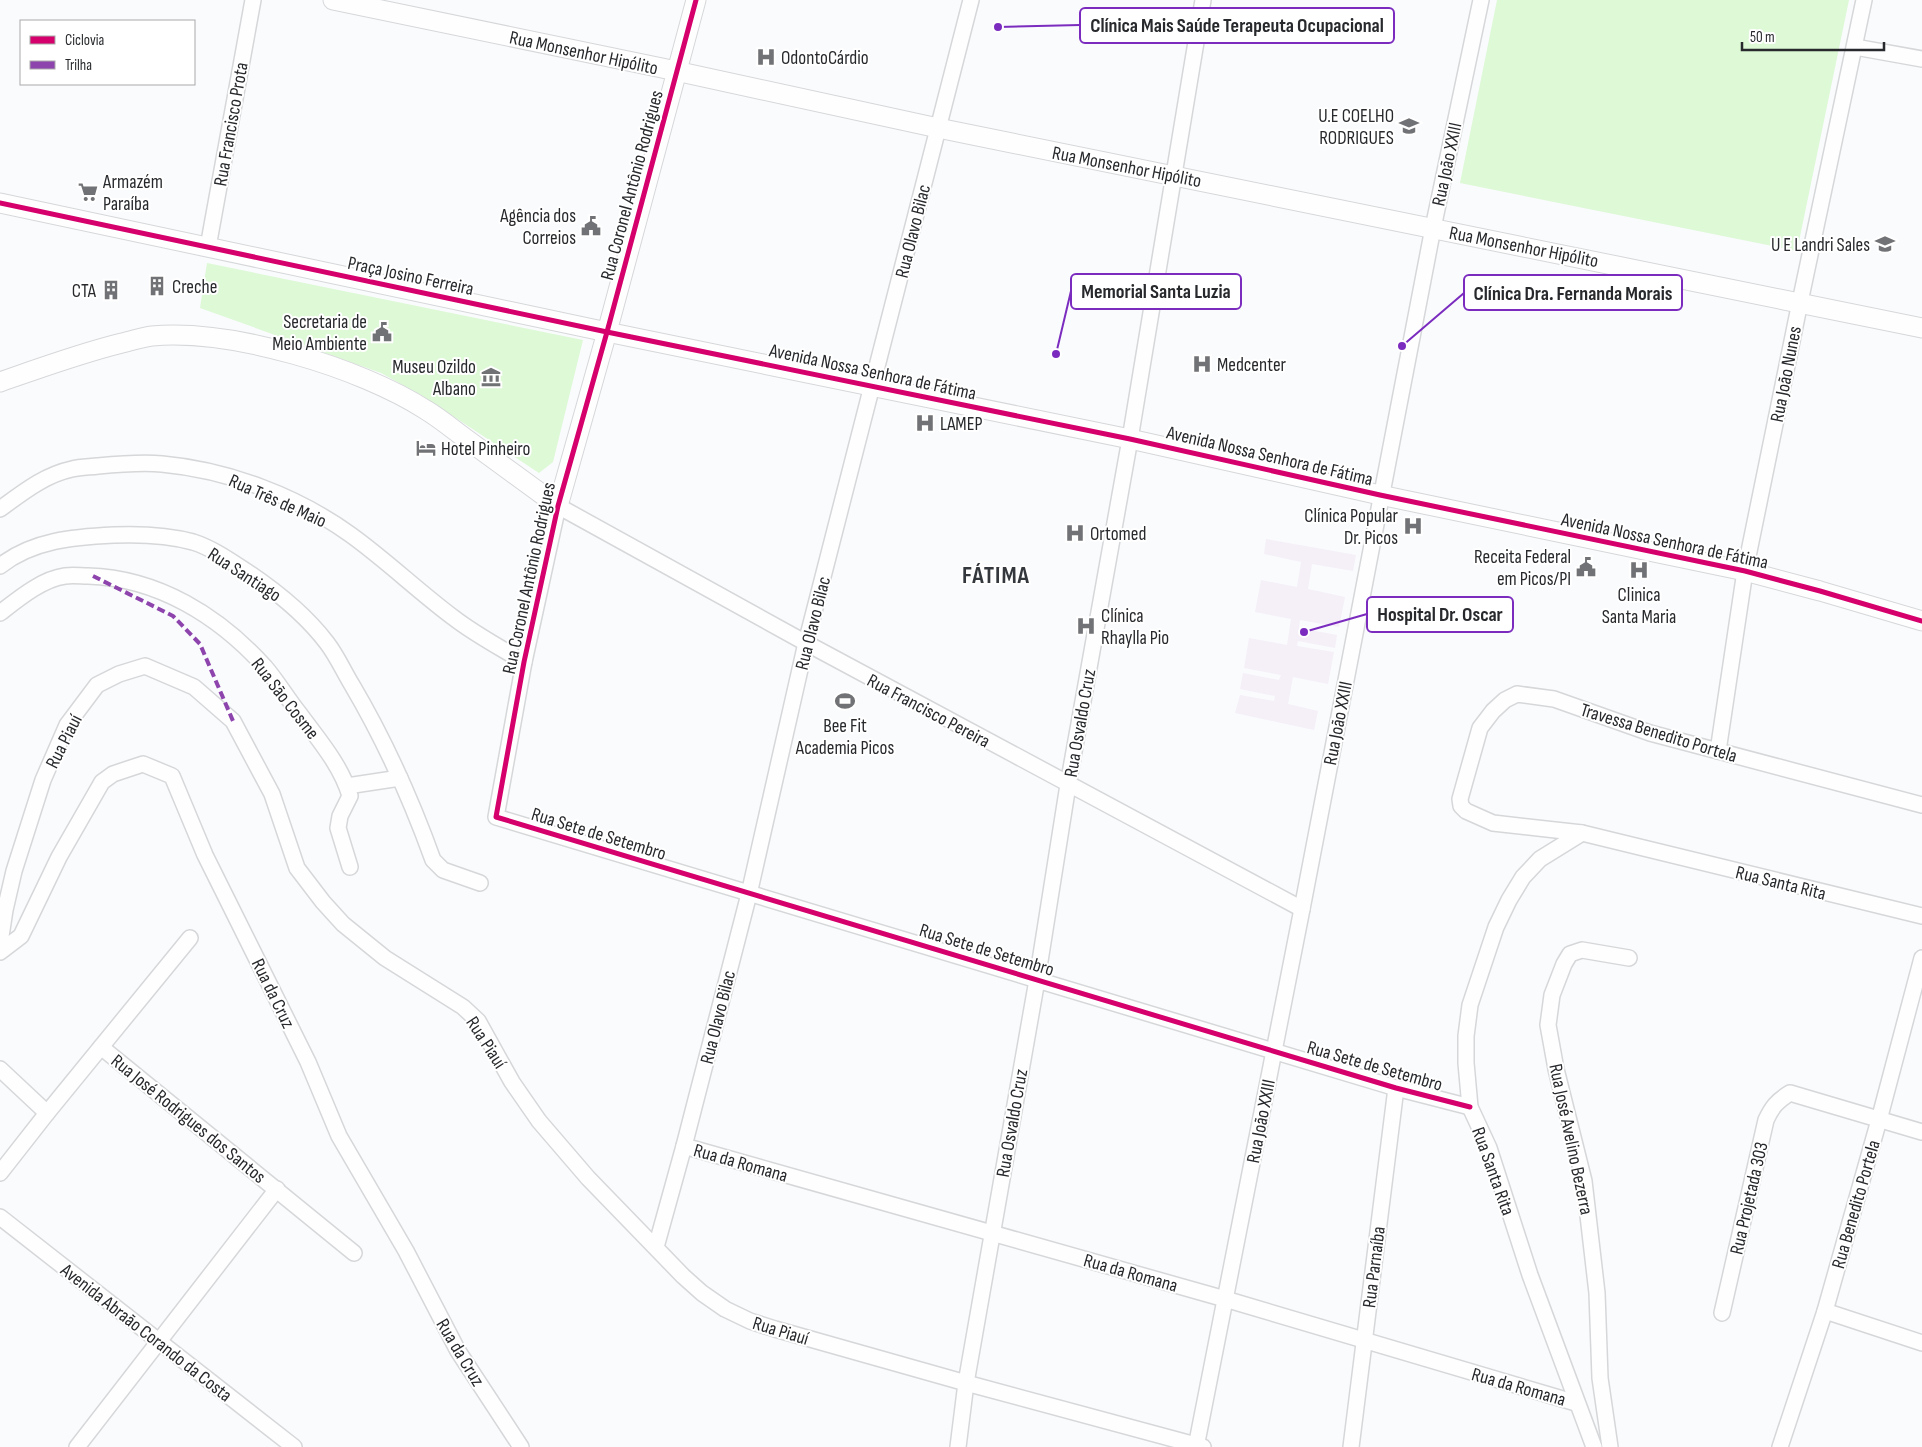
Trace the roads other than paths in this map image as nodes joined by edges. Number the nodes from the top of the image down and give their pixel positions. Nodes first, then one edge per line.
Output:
1 (253, 0) edge
2 (333, 0) edge
3 (696, 0) edge
4 (971, 0) edge
5 (1203, 0) edge
6 (1481, 0) edge
7 (1864, 0) edge
8 (1855, 47) junction
9 (1922, 59) edge
10 (678, 71) junction
11 (938, 128) junction
12 (1174, 176) junction
13 (0, 203) edge
14 (1432, 228) junction
15 (208, 247) junction
16 (1800, 302) junction
17 (1922, 328) edge
18 (607, 332) junction
19 (0, 382) edge
20 (873, 386) junction
21 (1130, 439) junction
22 (1380, 495) junction
23 (558, 506) junction
24 (0, 509) edge
25 (0, 566) edge
26 (1745, 572) junction
27 (0, 613) edge
28 (1922, 621) edge
29 (806, 644) junction
30 (524, 662) junction
31 (1718, 751) junction
32 (400, 778) junction
33 (1068, 785) junction
34 (347, 786) junction
35 (1460, 799) joint
36 (1922, 805) edge
37 (496, 817) joint
38 (1582, 833) junction
39 (350, 867) dead end
40 (480, 883) dead end
41 (749, 894) junction
42 (1302, 909) junction
43 (1922, 916) edge
44 (190, 938) dead end
45 (0, 943) edge
46 (0, 952) edge
47 (1629, 958) dead end
48 (1922, 958) edge
49 (1036, 980) junction
50 (101, 1047) junction
51 (1273, 1050) junction
52 (0, 1069) edge
53 (1396, 1088) junction
54 (1470, 1107) junction
55 (47, 1112) junction
56 (1879, 1120) junction
57 (1922, 1132) edge
58 (684, 1146) junction
59 (0, 1173) edge
60 (276, 1189) junction
61 (0, 1217) edge
62 (992, 1232) junction
63 (656, 1247) junction
64 (354, 1253) dead end
65 (1225, 1299) junction
66 (1825, 1311) junction
67 (1722, 1313) dead end
68 (158, 1341) junction
69 (1364, 1341) junction
70 (1922, 1343) edge
71 (966, 1384) junction
72 (1576, 1403) junction
73 (1199, 1446) edge
74 (77, 1447) edge
75 (294, 1447) edge
76 (522, 1447) edge
77 (958, 1447) edge
78 (1351, 1447) edge
79 (1594, 1447) edge
80 (1610, 1447) edge
81 (1780, 1447) edge

1 - 15 street, Rua Francisco Prota
2 - 10 street, Rua Monsenhor Hipólito
3 - 10 street, Rua Coronel Antônio Rodrigues
4 - 11 street, Rua Olavo Bilac
5 - 12 street, Rua Osvaldo Cruz
6 - 14 street, Rua João XXIII
7 - 8 street, Rua João Nunes
8 - 9 street
8 - 16 street, Rua João Nunes
10 - 11 street, Rua Monsenhor Hipólito
10 - 18 street, Rua Coronel Antônio Rodrigues
11 - 12 street, Rua Monsenhor Hipólito
11 - 20 street, Rua Olavo Bilac
12 - 14 street, Rua Monsenhor Hipólito
12 - 21 street, Rua Osvaldo Cruz
13 - 15 street, Praça Josino Ferreira
14 - 16 street, Rua Monsenhor Hipólito
14 - 22 street, Rua João XXIII
15 - 18 street, Praça Josino Ferreira
16 - 17 street, Rua Monsenhor Hipólito
16 - 26 street, Rua João Nunes
18 - 20 street, Avenida Nossa Senhora de Fátima
18 - 23 street, Rua Coronel Antônio Rodrigues
19 - 23 street
20 - 21 street, Avenida Nossa Senhora de Fátima
20 - 29 street, Rua Olavo Bilac
21 - 22 street, Avenida Nossa Senhora de Fátima
21 - 33 street, Rua Osvaldo Cruz
22 - 26 street, Avenida Nossa Senhora de Fátima
22 - 42 street, Rua João XXIII
23 - 29 street, Rua Francisco Pereira
23 - 30 street, Rua Coronel Antônio Rodrigues
24 - 30 street, Rua Três de Maio
25 - 32 street, Rua Santiago
26 - 28 street, Avenida Nossa Senhora de Fátima
26 - 31 street, Rua João Nunes
27 - 34 street, Rua São Cosme
29 - 33 street, Rua Francisco Pereira
29 - 41 street, Rua Olavo Bilac
30 - 37 street, Rua Coronel Antônio Rodrigues
31 - 35 street, Travessa Benedito Portela
31 - 36 street, Travessa Benedito Portela
32 - 34 street
32 - 40 street, Rua Santiago
33 - 42 street, Rua Francisco Pereira
33 - 49 street, Rua Osvaldo Cruz
34 - 39 street
35 - 38 street, Rua Santa Rita
37 - 41 street, Rua Sete de Setembro
38 - 43 street, Rua Santa Rita
38 - 54 street, Rua Santa Rita
41 - 49 street, Rua Sete de Setembro
41 - 58 street, Rua Olavo Bilac
42 - 51 street, Rua João XXIII
44 - 50 street
45 - 63 street, Rua Piauí
46 - 76 street, Rua da Cruz
47 - 80 street, Rua José Avelino Bezerra
48 - 56 street, Rua Benedito Portela
49 - 51 street, Rua Sete de Setembro
49 - 62 street, Rua Osvaldo Cruz
50 - 55 street
50 - 60 street, Rua José Rodrigues dos Santos
51 - 53 street, Rua Sete de Setembro
51 - 65 street, Rua João XXIII
52 - 55 street
53 - 54 street, Rua Sete de Setembro
53 - 69 street, Rua Parnaíba
54 - 72 street, Rua Santa Rita
55 - 59 street
56 - 57 street
56 - 66 street, Rua Benedito Portela
56 - 67 street, Rua Projetada 303
58 - 62 street, Rua da Romana
58 - 63 street, Rua Olavo Bilac
60 - 64 street, Rua José Rodrigues dos Santos
60 - 68 street
61 - 68 street, Avenida Abraão Corando da Costa
62 - 65 street, Rua da Romana
62 - 71 street, Rua Osvaldo Cruz
63 - 71 street, Rua Piauí
65 - 69 street, Rua da Romana
65 - 73 street, Rua João XXIII
66 - 70 street
66 - 81 street, Rua Benedito Portela
68 - 74 street
68 - 75 street, Avenida Abraão Corando da Costa
69 - 72 street, Rua da Romana
69 - 78 street, Rua Parnaíba
71 - 73 street, Rua Piauí
71 - 77 street, Rua Osvaldo Cruz
72 - 79 street, Rua Santa Rita

